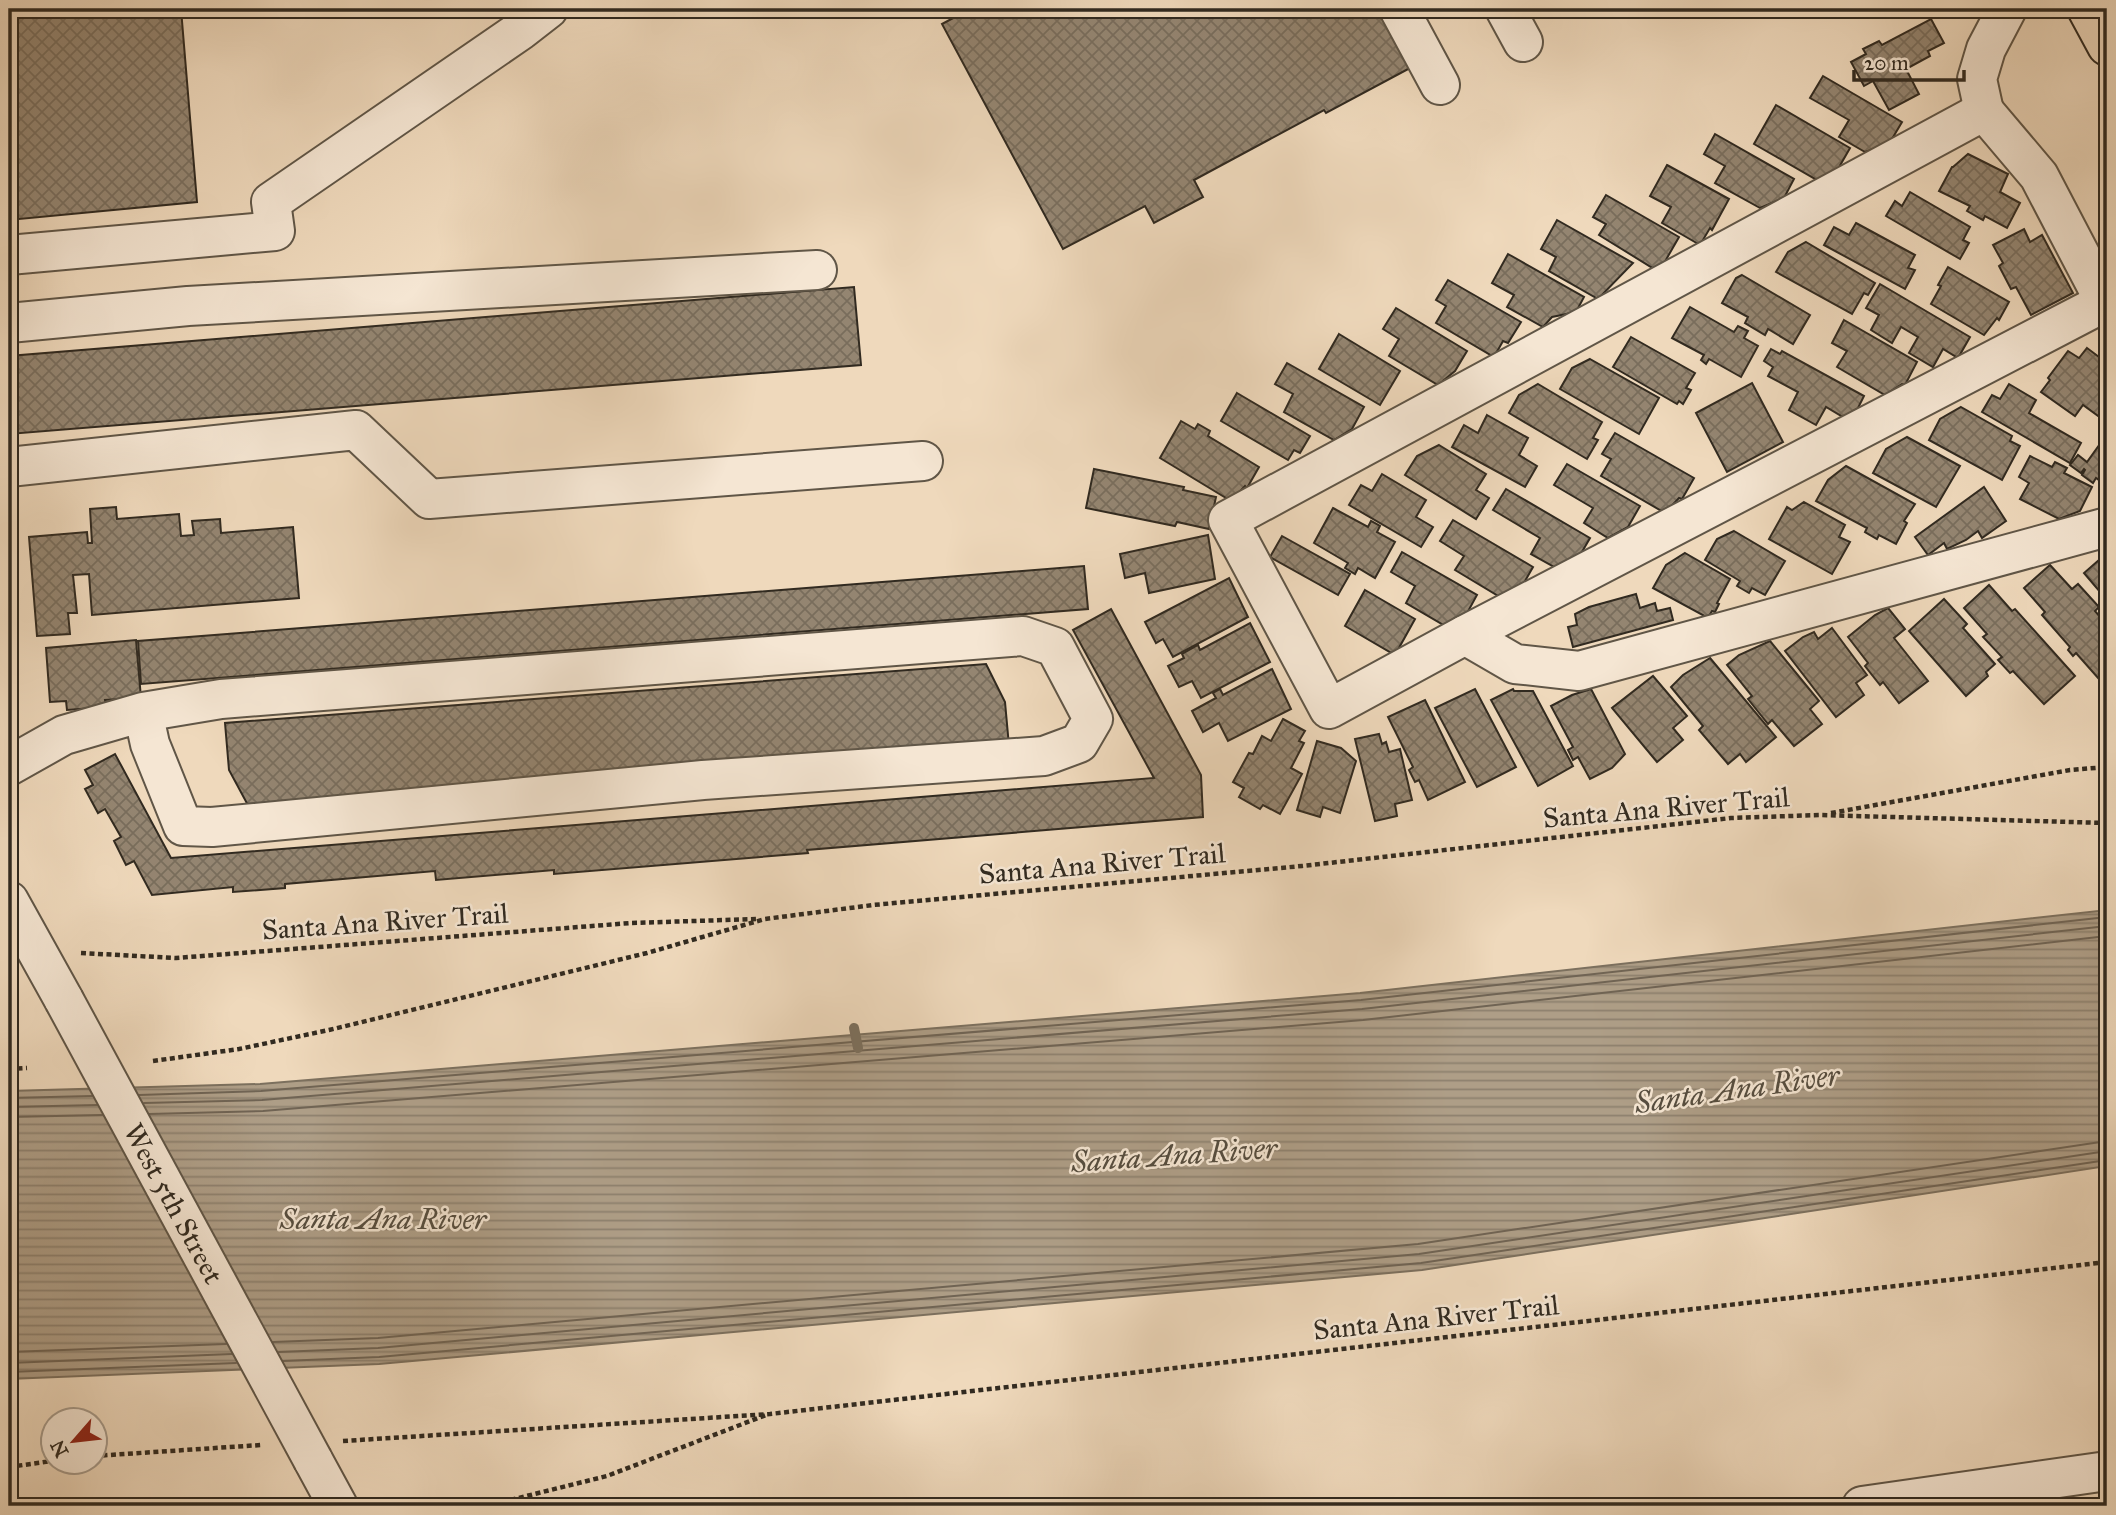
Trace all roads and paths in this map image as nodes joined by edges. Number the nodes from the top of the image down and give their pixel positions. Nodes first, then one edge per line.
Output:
1 (548, 9) edge
2 (1399, 9) edge
3 (1505, 9) edge
4 (2007, 9) edge
5 (1523, 42) dead end
6 (1440, 85) dead end
7 (1984, 111) junction
8 (9, 255) edge
9 (817, 270) dead end
10 (2106, 304) edge
11 (9, 323) edge
12 (923, 461) dead end
13 (9, 467) edge
14 (2107, 527) edge
15 (1465, 635) junction
16 (143, 712) junction
17 (9, 766) edge
18 (2107, 767) edge
19 (1820, 815) junction
20 (2107, 822) edge
21 (9, 901) edge
22 (765, 919) junction
23 (36, 951) junction
24 (153, 1061) dead end
25 (27, 1068) dead end
26 (9, 1069) edge
27 (2107, 1262) edge
28 (770, 1414) junction
29 (354, 1440) dead end
30 (233, 1447) dead end
31 (108, 1455) edge
32 (38, 1463) edge
33 (9, 1467) edge
34 (2107, 1471) edge
35 (338, 1506) edge
36 (486, 1506) edge
37 (1862, 1506) edge

1 - 8 street
2 - 6 street
3 - 5 street
4 - 7 street
7 - 10 street
7 - 15 street
9 - 11 street
10 - 15 street
12 - 13 street
14 - 15 street
16 - 16 street
16 - 17 street
18 - 19 path, Santa Ana River Trail
19 - 20 path, Santa Ana River Trail
19 - 22 path, Santa Ana River Trail
21 - 23 street, West 5th Street
22 - 23 path, Santa Ana River Trail
22 - 24 path, Santa Ana River Trail
23 - 35 street, West 5th Street, bridge
25 - 26 path
27 - 28 path, Santa Ana River Trail
28 - 29 path, Santa Ana River Trail
28 - 36 path, Santa Ana River Trail
30 - 31 path
32 - 33 path
34 - 37 street

